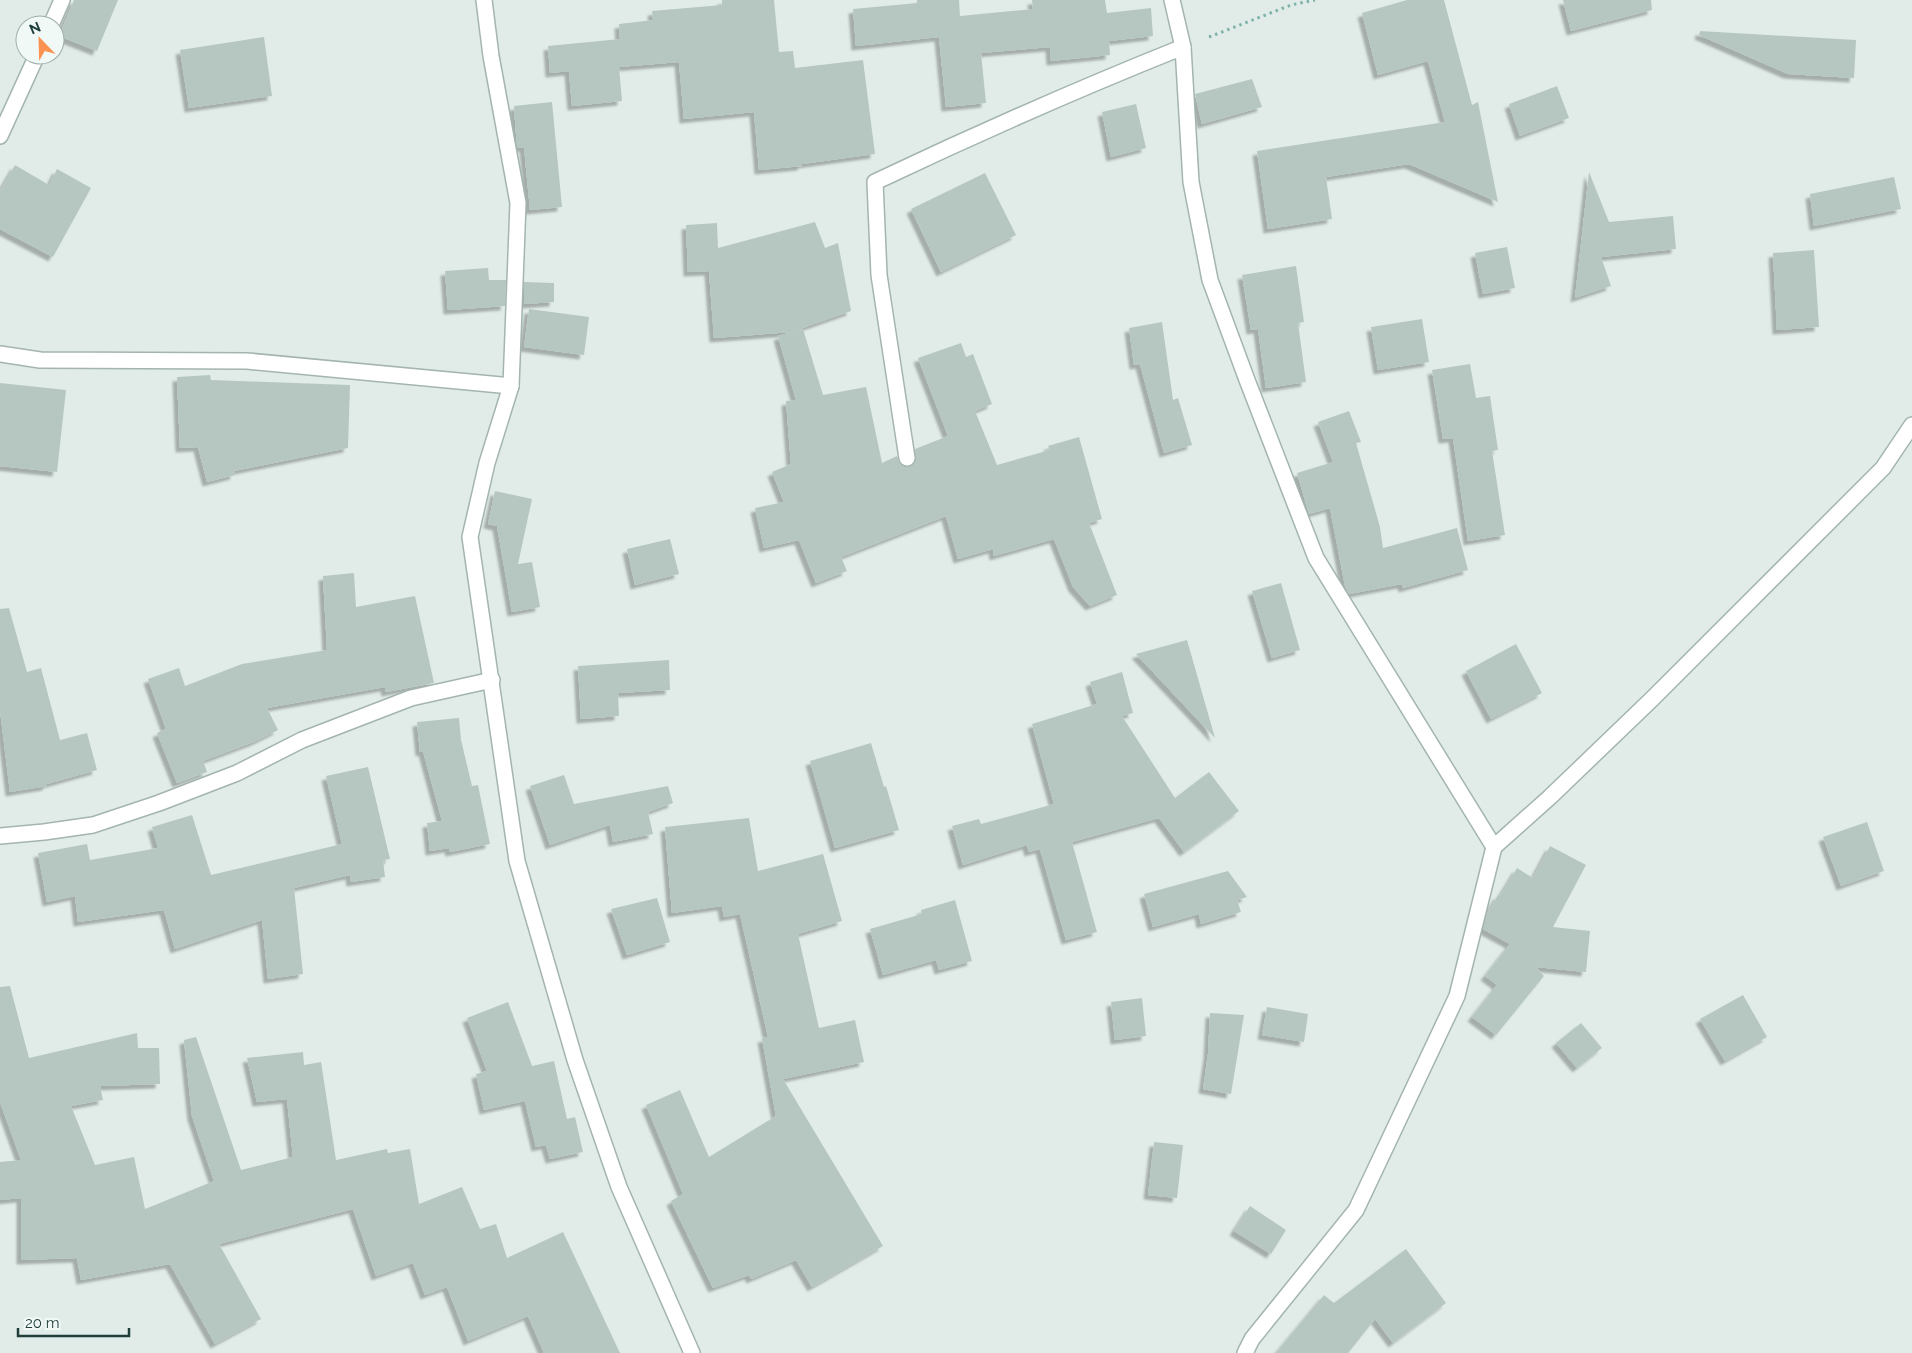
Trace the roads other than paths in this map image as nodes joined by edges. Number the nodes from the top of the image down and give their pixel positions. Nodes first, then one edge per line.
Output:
1 (62, 0) edge
2 (484, 0) edge
3 (1172, 0) edge
4 (55, 15) edge
5 (1183, 47) junction
6 (32, 65) edge
7 (0, 136) edge
8 (0, 354) edge
9 (511, 386) junction
10 (1912, 424) edge
11 (907, 458) dead end
12 (492, 680) junction
13 (0, 836) edge
14 (1494, 847) junction
15 (692, 1353) edge
16 (1245, 1353) edge

1 - 4 street
2 - 9 street
3 - 5 street
5 - 11 street
5 - 14 street
6 - 7 street
8 - 9 street
9 - 12 street
10 - 14 street
12 - 13 street
12 - 15 street
14 - 16 street

